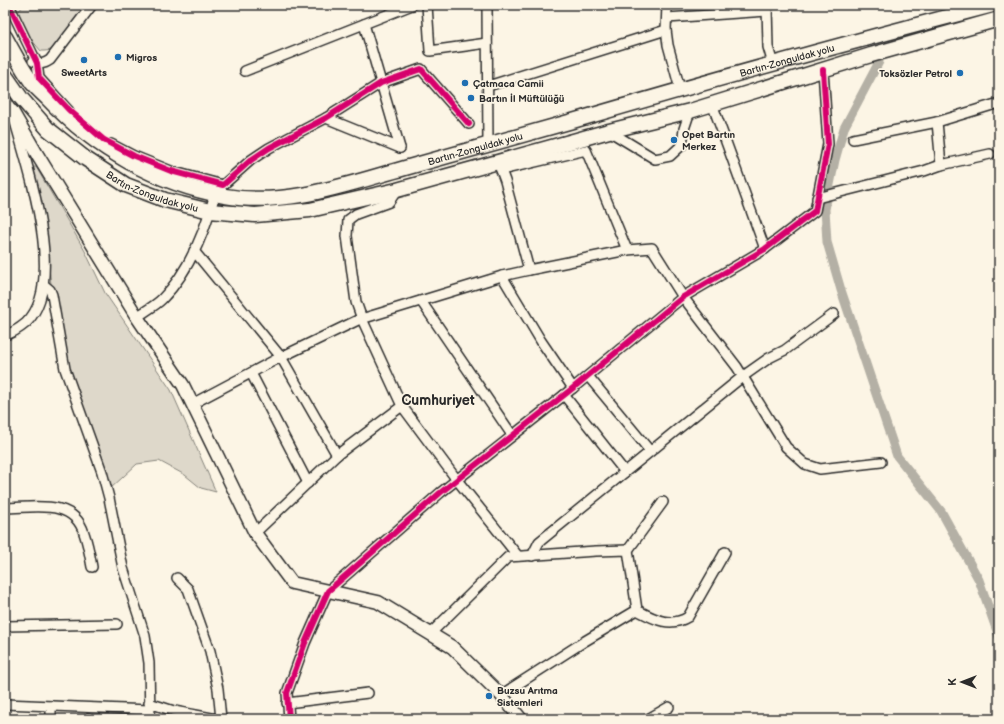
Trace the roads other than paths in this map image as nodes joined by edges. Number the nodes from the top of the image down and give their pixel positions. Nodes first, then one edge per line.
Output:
1 (9, 5) edge
2 (92, 5) edge
3 (412, 5) edge
4 (427, 5) edge
5 (487, 5) edge
6 (667, 5) edge
7 (993, 5) edge
8 (5, 8) edge
9 (767, 8) edge
10 (667, 18) junction
11 (999, 19) edge
12 (364, 24) junction
13 (666, 30) junction
14 (5, 37) edge
15 (487, 43) junction
16 (36, 63) junction
17 (773, 64) junction
18 (824, 70) junction
19 (245, 71) dead end
20 (5, 75) edge
21 (381, 83) junction
22 (488, 86) junction
23 (680, 89) junction
24 (5, 100) edge
25 (999, 103) edge
26 (714, 109) dead end
27 (12, 111) junction
28 (690, 111) junction
29 (326, 118) junction
30 (937, 122) junction
31 (469, 124) dead end
32 (609, 132) junction
33 (853, 139) dead end
34 (488, 145) junction
35 (990, 154) dead end
36 (941, 165) junction
37 (500, 166) junction
38 (397, 190) junction
39 (215, 194) junction
40 (817, 198) junction
41 (210, 212) junction
42 (765, 249) junction
43 (627, 250) junction
44 (194, 251) junction
45 (529, 270) junction
46 (502, 276) junction
47 (43, 284) junction
48 (683, 297) junction
49 (420, 301) junction
50 (834, 314) dead end
51 (137, 317) junction
52 (362, 319) junction
53 (5, 335) edge
54 (281, 357) junction
55 (251, 372) junction
56 (588, 376) junction
57 (742, 377) junction
58 (573, 388) junction
59 (564, 395) junction
60 (192, 404) junction
61 (402, 406) junction
62 (512, 435) junction
63 (650, 451) junction
64 (337, 455) junction
65 (881, 462) dead end
66 (624, 472) junction
67 (457, 480) junction
68 (308, 483) junction
69 (663, 502) dead end
70 (5, 508) edge
71 (255, 533) junction
72 (628, 550) junction
73 (725, 552) dead end
74 (518, 556) junction
75 (532, 556) junction
76 (92, 567) dead end
77 (177, 578) dead end
78 (328, 591) junction
79 (637, 610) junction
80 (117, 624) dead end
81 (5, 626) edge
82 (430, 634) junction
83 (368, 693) dead end
84 (501, 694) junction
85 (288, 703) junction
86 (5, 704) edge
87 (51, 706) junction
88 (669, 707) dead end
89 (150, 711) edge
90 (51, 719) edge
91 (216, 719) edge
92 (221, 719) edge
93 (289, 719) edge
94 (521, 719) edge
95 (648, 719) edge

1 - 16 street
2 - 16 street
3 - 12 street
4 - 15 street
5 - 15 street
6 - 10 street
7 - 17 highway, Bartın-Zonguldak yolu
8 - 16 street
9 - 10 street
9 - 17 street
10 - 13 street
11 - 18 highway, Bartın-Zonguldak yolu
12 - 19 street
12 - 21 street
13 - 22 street
13 - 23 street
14 - 39 highway, Bartın-Zonguldak yolu
15 - 22 street
16 - 29 street
17 - 23 highway, Bartın-Zonguldak yolu
18 - 28 highway, Bartın-Zonguldak yolu
18 - 40 street
20 - 41 highway, Bartın-Zonguldak yolu
21 - 29 street
21 - 29 street
21 - 31 street
22 - 34 street
23 - 34 highway, Bartın-Zonguldak yolu
24 - 27 street
25 - 30 street
26 - 42 street
27 - 47 street
27 - 51 main road
28 - 32 highway, Bartın-Zonguldak yolu
28 - 32 street
30 - 33 street
30 - 36 street
32 - 37 highway, Bartın-Zonguldak yolu
34 - 39 highway, Bartın-Zonguldak yolu
35 - 36 street
36 - 40 street
37 - 38 highway, Bartın-Zonguldak yolu
37 - 43 street
37 - 45 street
38 - 41 highway, Bartın-Zonguldak yolu
38 - 52 street
39 - 41 street
40 - 42 street
41 - 44 street
42 - 48 street
43 - 45 street
43 - 48 street
44 - 51 street
44 - 54 street
45 - 46 street
46 - 49 street
46 - 58 street
47 - 53 street
47 - 89 street
48 - 56 street
48 - 57 street
49 - 52 street
49 - 62 street
50 - 57 street
51 - 60 main road
52 - 54 street
52 - 61 street
54 - 55 street
54 - 64 street
55 - 60 street
55 - 68 street
56 - 58 street
56 - 63 street
57 - 63 street
57 - 65 street
58 - 59 street
59 - 62 street
59 - 66 street
60 - 71 main road
61 - 64 street
61 - 67 street
62 - 67 street
63 - 66 street
64 - 68 street
66 - 75 street
67 - 74 street
67 - 78 street
68 - 71 street
69 - 72 street
70 - 76 street
71 - 78 main road
72 - 75 street
72 - 79 street
73 - 79 street
74 - 75 street
74 - 82 street
77 - 92 street
78 - 82 main road
78 - 85 street
79 - 84 street
80 - 81 street
82 - 84 main road
83 - 85 street
84 - 94 main road
85 - 93 street
86 - 87 street
87 - 89 street
87 - 90 street
88 - 95 street
89 - 91 street

